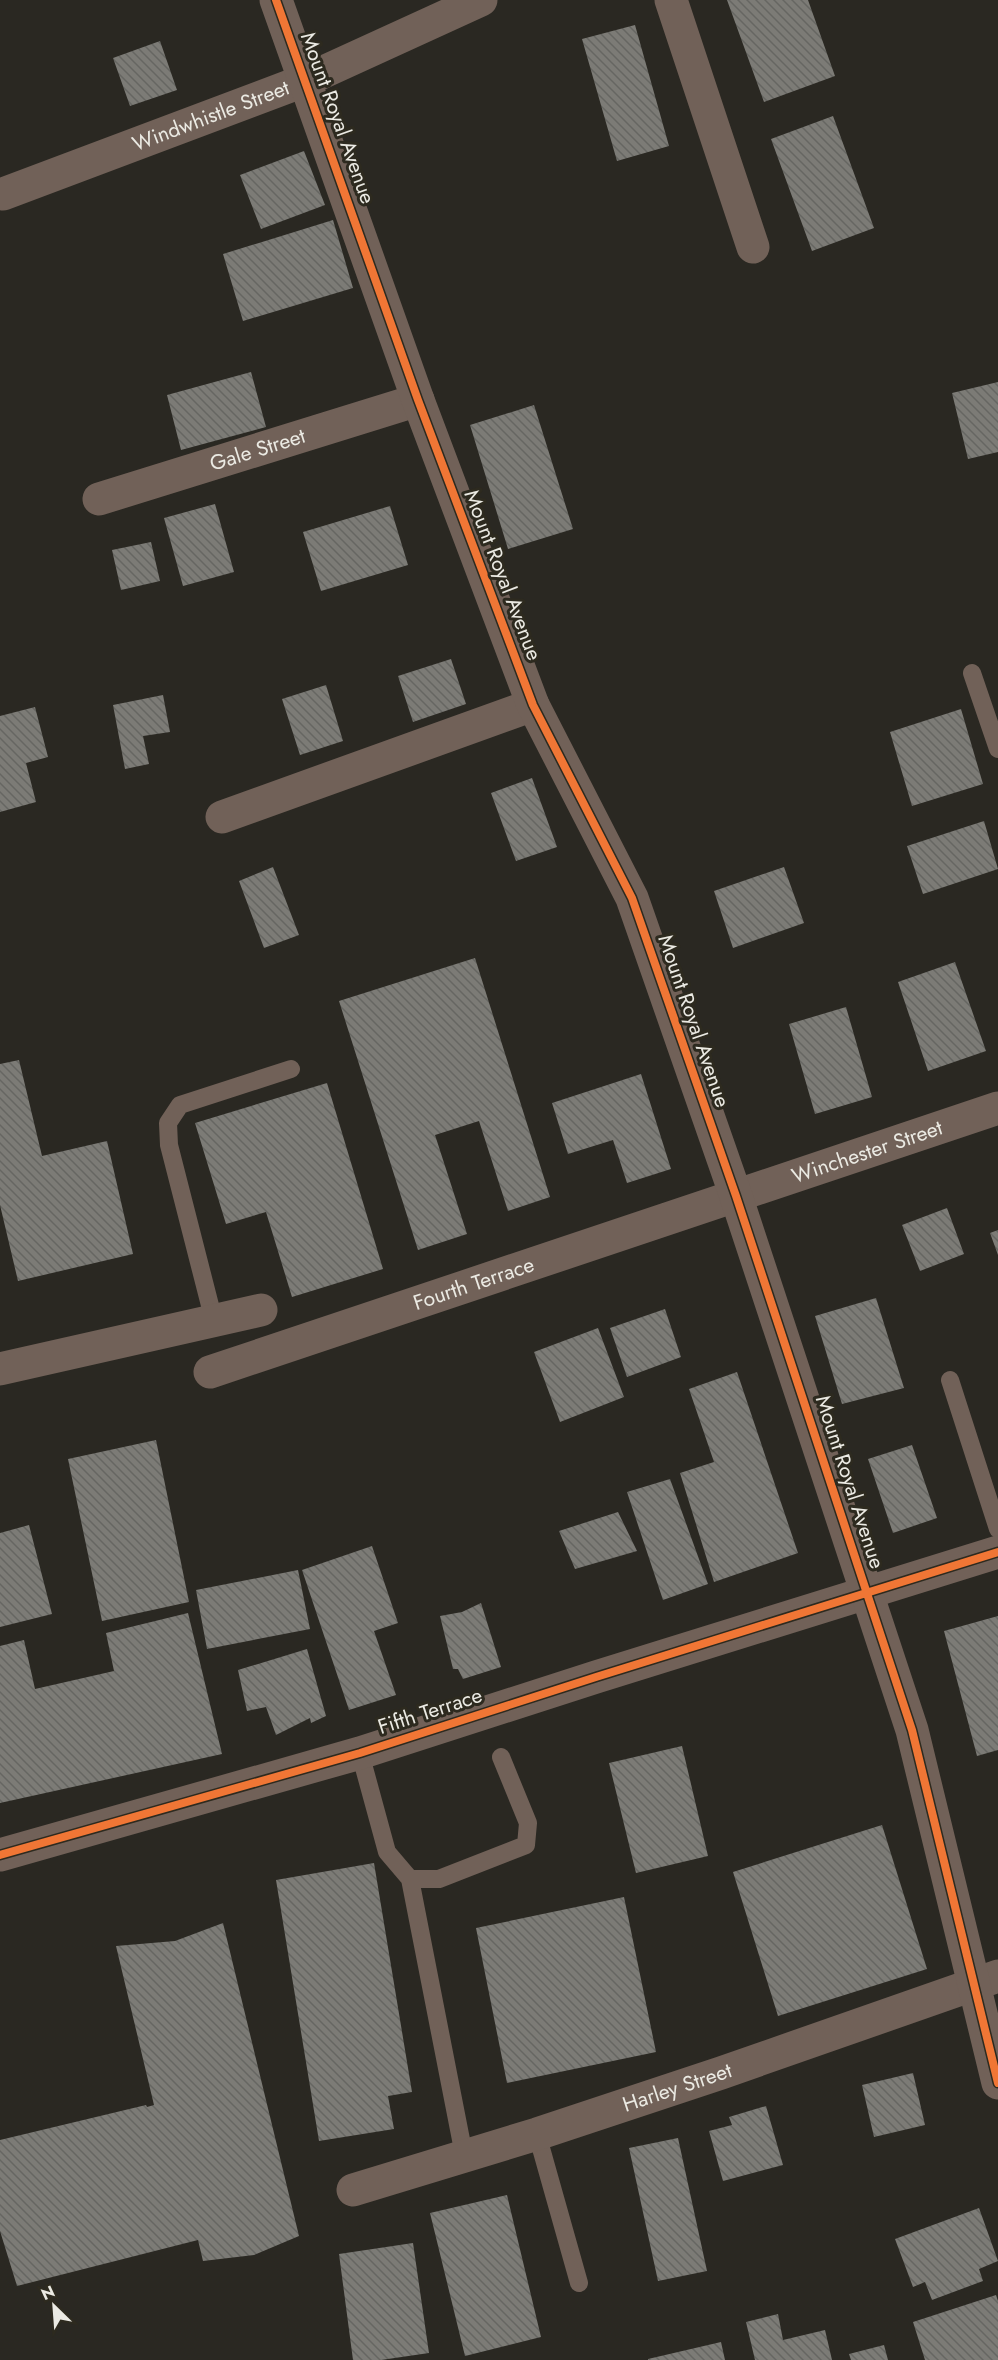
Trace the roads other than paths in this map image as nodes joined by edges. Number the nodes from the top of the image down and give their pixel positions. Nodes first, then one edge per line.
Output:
1 (276, 0) edge
2 (481, 0) edge
3 (671, 0) edge
4 (306, 80) junction
5 (3, 194) dead end
6 (753, 247) dead end
7 (418, 400) junction
8 (99, 499) dead end
9 (972, 672) dead end
10 (533, 705) junction
11 (998, 749) edge
12 (222, 817) dead end
13 (291, 1069) dead end
14 (998, 1108) edge
15 (736, 1196) junction
16 (261, 1310) dead end
17 (214, 1321) junction
18 (1, 1366) edge
19 (210, 1372) dead end
20 (950, 1380) dead end
21 (998, 1529) edge
22 (998, 1552) edge
23 (867, 1594) junction
24 (360, 1753) junction
25 (501, 1757) dead end
26 (0, 1855) edge
27 (410, 1879) junction
28 (986, 1980) edge
29 (998, 2083) edge
30 (537, 2134) junction
31 (464, 2156) junction
32 (353, 2190) dead end
33 (579, 2283) dead end

1 - 4 street, Mount Royal Avenue
2 - 4 street, Windwhistle Street
3 - 6 street
4 - 5 street, Windwhistle Street
4 - 7 street, Mount Royal Avenue
7 - 8 street, Gale Street
7 - 10 street, Mount Royal Avenue
9 - 11 lane
10 - 12 street
10 - 15 street, Mount Royal Avenue
13 - 17 lane
14 - 15 street, Winchester Street
15 - 19 street, Fourth Terrace
15 - 23 street, Mount Royal Avenue
16 - 17 street
17 - 18 street
20 - 21 lane
22 - 23 street, Fifth Terrace
23 - 24 street, Fifth Terrace
23 - 28 street, Mount Royal Avenue
24 - 26 street, Fifth Terrace
24 - 27 lane
25 - 27 lane
27 - 31 lane
28 - 29 street, Mount Royal Avenue
28 - 30 street, Harley Street
30 - 31 street, Harley Street
30 - 33 lane
31 - 32 street, Harley Street

